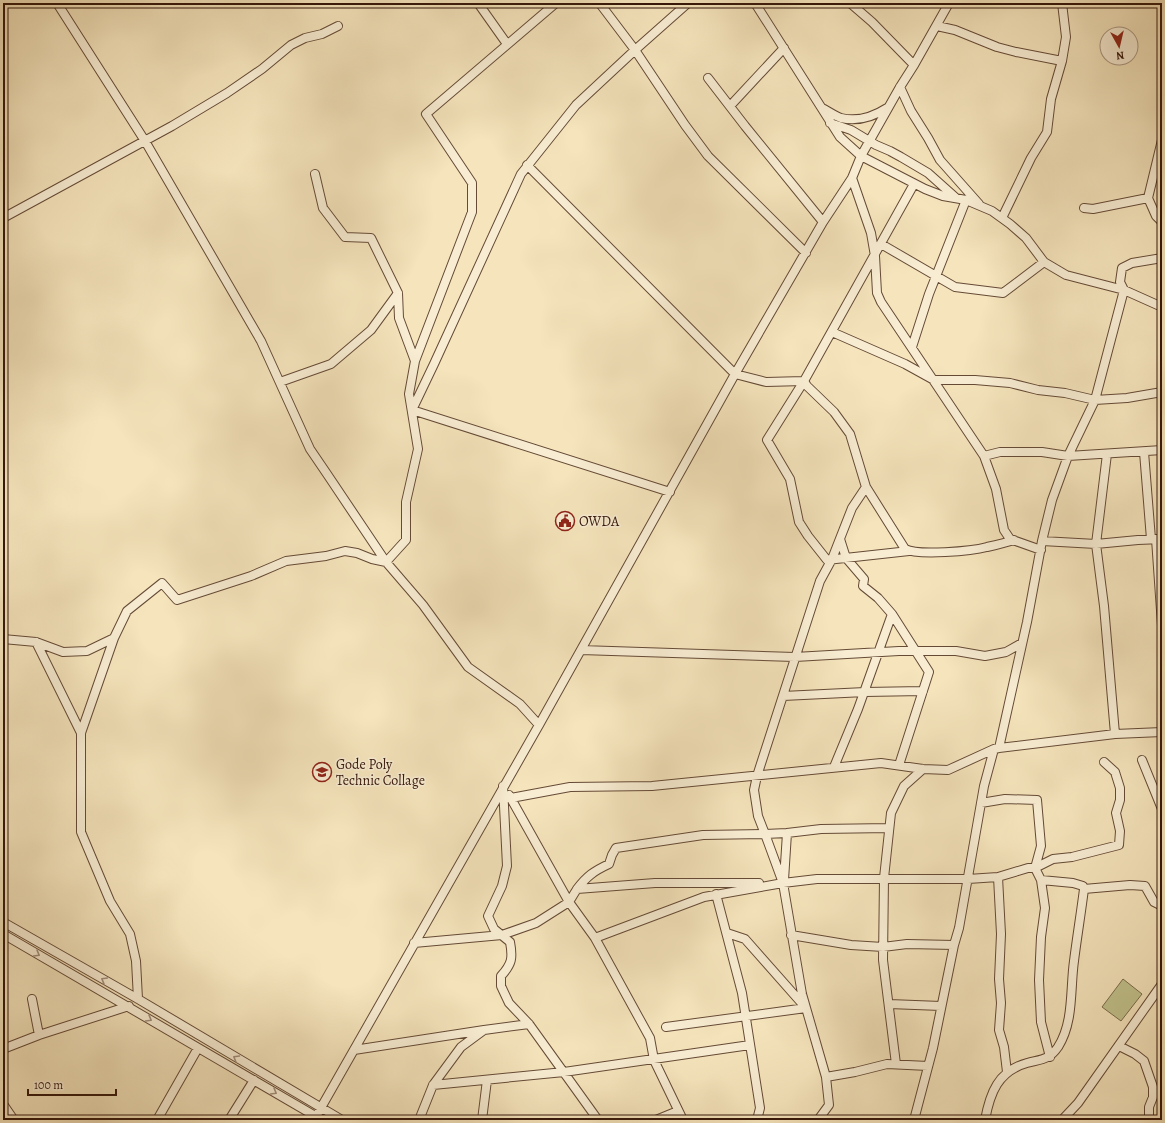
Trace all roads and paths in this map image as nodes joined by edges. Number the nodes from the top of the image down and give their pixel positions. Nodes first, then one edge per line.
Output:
1 (57, 3) edge
2 (478, 3) edge
3 (556, 3) edge
4 (688, 3) edge
5 (755, 3) edge
6 (850, 3) edge
7 (949, 3) edge
8 (1062, 3) edge
9 (602, 4) edge
10 (338, 26) dead end
11 (936, 26) junction
12 (506, 44) junction
13 (784, 48) junction
14 (635, 50) junction
15 (1062, 61) junction
16 (914, 65) junction
17 (708, 78) dead end
18 (900, 87) junction
19 (730, 106) junction
20 (820, 106) junction
21 (889, 106) junction
22 (830, 122) junction
23 (1162, 140) edge
24 (145, 141) junction
25 (869, 141) junction
26 (861, 156) junction
27 (528, 165) junction
28 (315, 174) dead end
29 (852, 178) junction
30 (914, 184) junction
31 (957, 198) junction
32 (1148, 198) junction
33 (966, 200) junction
34 (980, 205) junction
35 (1084, 208) dead end
36 (3, 218) edge
37 (1002, 218) junction
38 (823, 222) junction
39 (1162, 222) edge
40 (881, 244) junction
41 (806, 253) junction
42 (875, 256) junction
43 (1162, 258) edge
44 (1044, 262) junction
45 (936, 276) junction
46 (1124, 290) junction
47 (398, 293) junction
48 (1162, 307) edge
49 (832, 332) junction
50 (912, 347) junction
51 (415, 361) junction
52 (735, 374) junction
53 (934, 380) junction
54 (804, 381) junction
55 (280, 382) junction
56 (1162, 392) edge
57 (1095, 400) junction
58 (412, 410) junction
59 (1162, 450) edge
60 (1144, 452) junction
61 (1107, 454) junction
62 (984, 456) junction
63 (1068, 456) junction
64 (866, 487) junction
65 (670, 492) junction
66 (840, 539) junction
67 (1156, 539) edge
68 (1014, 540) junction
69 (1042, 541) junction
70 (1096, 544) junction
71 (1041, 550) junction
72 (910, 551) junction
73 (846, 558) junction
74 (832, 559) junction
75 (386, 562) junction
76 (892, 614) junction
77 (1162, 625) edge
78 (114, 638) junction
79 (3, 639) edge
80 (36, 642) junction
81 (1022, 642) junction
82 (581, 650) junction
83 (915, 651) junction
84 (879, 652) junction
85 (795, 657) junction
86 (923, 691) junction
87 (865, 692) junction
88 (782, 696) junction
89 (539, 725) junction
90 (1162, 732) edge
91 (81, 733) junction
92 (1115, 734) junction
93 (996, 748) junction
94 (1142, 760) dead end
95 (1104, 762) dead end
96 (899, 766) junction
97 (834, 767) junction
98 (923, 769) junction
99 (757, 776) junction
100 (504, 786) junction
101 (511, 798) junction
102 (981, 803) junction
103 (1162, 809) edge
104 (889, 828) junction
105 (786, 833) junction
106 (765, 834) junction
107 (1035, 868) junction
108 (998, 877) junction
109 (884, 878) junction
110 (968, 879) junction
111 (1041, 880) junction
112 (783, 883) junction
113 (577, 889) junction
114 (1084, 889) junction
115 (716, 894) junction
116 (569, 902) junction
117 (1162, 906) edge
118 (4, 924) edge
119 (727, 933) junction
120 (3, 934) edge
121 (791, 934) junction
122 (502, 935) junction
123 (595, 938) junction
124 (414, 943) junction
125 (954, 945) junction
126 (883, 947) junction
127 (1162, 984) edge
128 (32, 999) dead end
129 (138, 999) junction
130 (889, 1004) junction
131 (942, 1006) junction
132 (128, 1007) junction
133 (806, 1008) junction
134 (746, 1016) junction
135 (529, 1024) junction
136 (666, 1027) dead end
137 (484, 1030) junction
138 (39, 1035) junction
139 (750, 1045) junction
140 (1119, 1046) junction
141 (3, 1048) edge
142 (198, 1048) junction
143 (354, 1050) junction
144 (1050, 1056) junction
145 (654, 1060) junction
146 (896, 1064) junction
147 (928, 1066) junction
148 (564, 1072) junction
149 (1007, 1072) junction
150 (826, 1077) junction
151 (254, 1080) junction
152 (487, 1080) junction
153 (433, 1086) junction
154 (3, 1104) edge
155 (321, 1108) junction
156 (678, 1111) junction
157 (317, 1119) edge
158 (14, 1120) edge
159 (157, 1120) edge
160 (230, 1120) edge
161 (342, 1120) edge
162 (419, 1120) edge
163 (482, 1120) edge
164 (598, 1120) edge
165 (656, 1120) edge
166 (683, 1120) edge
167 (757, 1120) edge
168 (818, 1120) edge
169 (914, 1120) edge
170 (985, 1120) edge
171 (1062, 1120) edge
172 (1149, 1120) edge

1 - 24 street
2 - 12 street
3 - 12 street
4 - 14 street
5 - 13 street
6 - 16 street
7 - 11 street
8 - 15 street
9 - 14 street
10 - 24 street
11 - 15 street
11 - 16 street
12 - 51 street
13 - 19 street
13 - 20 street
14 - 27 street
14 - 41 street
15 - 37 street
16 - 18 street
17 - 19 street
18 - 21 street
18 - 34 street
19 - 38 street
20 - 21 street
20 - 22 street
21 - 25 street
22 - 25 street
22 - 26 street
23 - 32 street
24 - 36 street
24 - 55 street
25 - 26 street
25 - 31 street
26 - 29 street
26 - 30 street
27 - 52 street
27 - 58 street
28 - 47 street
29 - 38 street
29 - 42 street
30 - 31 street
30 - 40 street
31 - 33 street
32 - 35 street
32 - 39 street
33 - 34 street
33 - 45 street
34 - 37 street
37 - 44 street
38 - 41 street
40 - 42 street
40 - 45 street
41 - 52 street
42 - 49 street
42 - 50 street
43 - 46 street
44 - 45 street
44 - 46 street
45 - 50 street
46 - 48 street
46 - 57 street
47 - 51 street
47 - 55 street
49 - 53 street
49 - 54 street
50 - 53 street
51 - 58 street
52 - 54 street
52 - 65 street
53 - 57 street
53 - 62 street
54 - 64 street
54 - 74 street
55 - 75 street
56 - 57 street
57 - 63 street
58 - 65 street
58 - 75 street
59 - 60 street
60 - 61 street
60 - 67 street
61 - 63 street
61 - 70 street
62 - 63 street
62 - 68 street
63 - 69 street
64 - 66 street
64 - 72 street
65 - 82 street
66 - 73 street
66 - 74 street
67 - 70 street
67 - 77 street
68 - 71 street
68 - 72 street
69 - 70 street
69 - 71 street
70 - 92 street
71 - 81 street
72 - 73 street
73 - 74 street
73 - 76 street
74 - 85 street
75 - 78 street
75 - 89 street
76 - 83 street
76 - 84 street
78 - 80 street
78 - 91 street
79 - 80 street
80 - 91 street
81 - 83 street
81 - 93 street
82 - 85 street
82 - 89 street
83 - 84 street
83 - 86 street
84 - 85 street
84 - 87 street
85 - 88 street
86 - 87 street
86 - 96 street
87 - 88 street
87 - 97 street
88 - 99 street
89 - 100 street
90 - 92 street
91 - 129 street
92 - 93 street
93 - 98 street
93 - 102 street
94 - 103 street
95 - 107 street
96 - 97 street
96 - 98 street
97 - 99 street
98 - 104 street
99 - 101 street
99 - 106 street
100 - 101 street
100 - 122 street
100 - 124 street
101 - 116 street
102 - 107 street
102 - 110 street
104 - 105 street
104 - 109 street
105 - 106 street
105 - 112 street
106 - 112 street
106 - 113 street
107 - 108 street
107 - 111 street
108 - 110 street
108 - 149 street
109 - 110 street
109 - 112 street
109 - 126 street
110 - 125 street
111 - 114 street
111 - 144 street
112 - 113 street
112 - 115 street
112 - 121 street
113 - 116 street
114 - 117 street
114 - 144 street
115 - 119 street
115 - 123 street
116 - 122 street
116 - 123 street
129 -> 118 street
119 - 133 street
119 - 134 street
120 -> 132 street
121 - 126 street
121 - 133 street
122 - 124 street
122 - 135 street
123 - 145 street
124 - 143 street
125 - 126 street
125 - 131 street
126 - 130 street
127 - 140 street
128 - 138 street
129 - 132 street
155 -> 129 street
130 - 131 street
130 - 146 street
131 - 147 street
132 - 138 street
132 -> 142 street
133 - 134 street
133 - 150 street
134 - 136 street
134 - 139 street
135 - 137 street
135 - 148 street
137 - 143 street
137 - 153 street
138 - 141 street
139 - 145 street
139 - 167 street
140 - 171 street
140 - 172 street
142 - 151 street
142 - 159 street
143 - 155 street
144 - 149 street
145 - 148 street
145 - 156 street
146 - 147 street
146 - 150 street
147 - 169 street
148 - 152 street
148 - 164 street
149 - 170 street
150 - 168 street
151 -> 157 street
151 - 160 street
152 - 153 street
152 - 163 street
153 - 162 street
154 - 158 street
155 - 157 street
155 - 161 street
156 - 165 street
156 - 166 street

